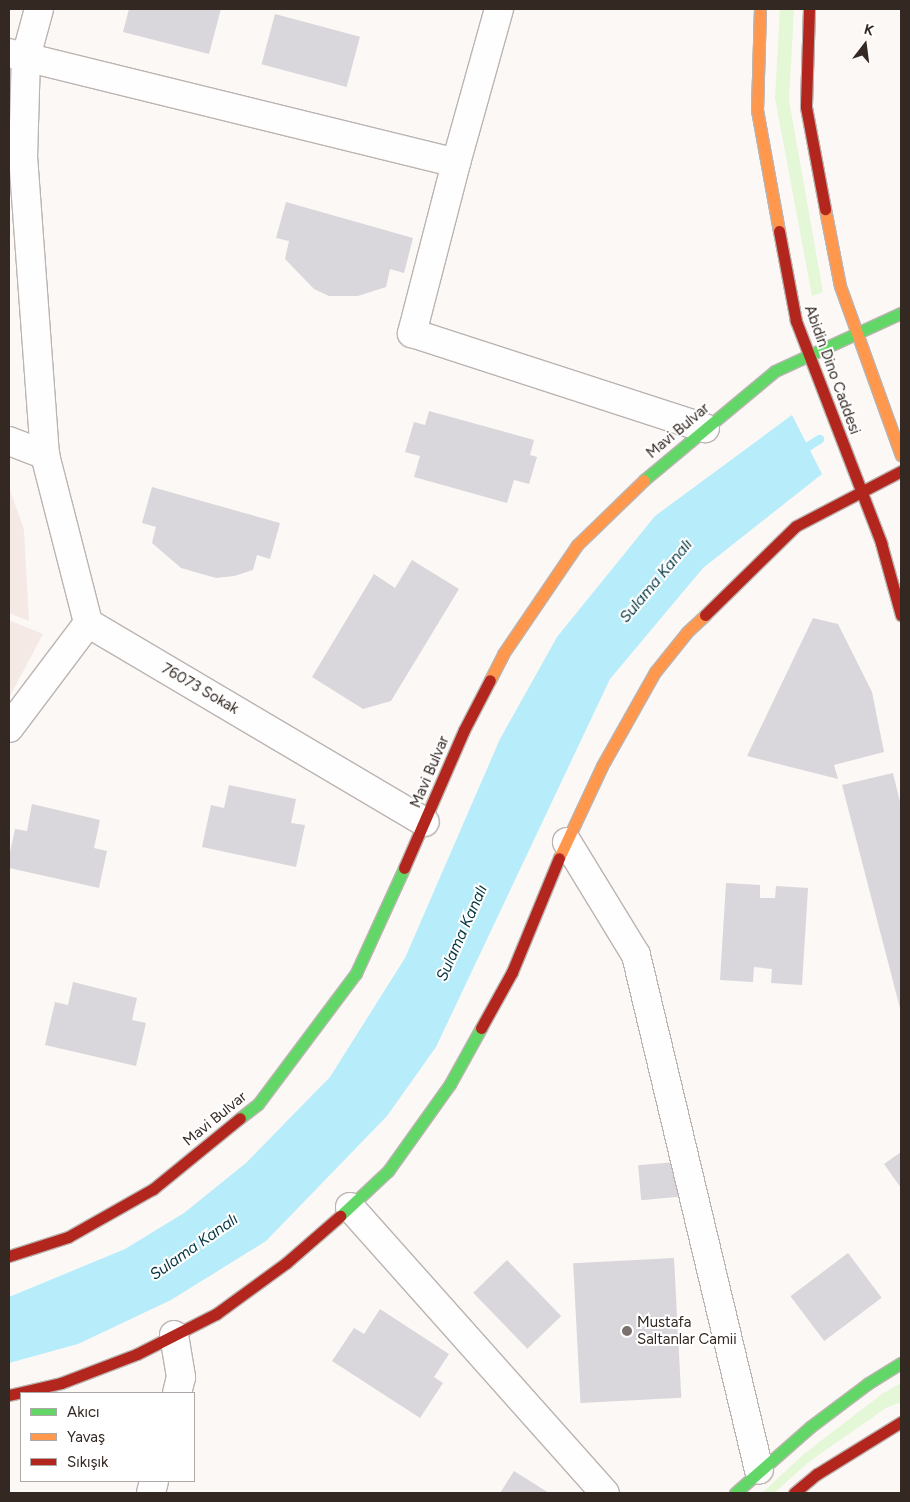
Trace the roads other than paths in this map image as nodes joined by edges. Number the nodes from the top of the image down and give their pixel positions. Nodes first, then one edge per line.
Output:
1 (39, 9) edge
2 (499, 9) edge
3 (760, 9) edge
4 (809, 9) edge
5 (18, 55) edge
6 (456, 163) junction
7 (901, 313) edge
8 (857, 333) junction
9 (809, 355) junction
10 (705, 428) junction
11 (9, 441) edge
12 (45, 455) junction
13 (901, 455) edge
14 (901, 471) edge
15 (862, 492) junction
16 (901, 616) edge
17 (88, 624) junction
18 (9, 728) edge
19 (425, 822) junction
20 (567, 842) junction
21 (350, 1207) junction
22 (9, 1256) edge
23 (174, 1335) junction
24 (901, 1363) edge
25 (25, 1392) edge
26 (177, 1392) edge
27 (901, 1422) edge
28 (760, 1470) junction
29 (605, 1493) edge
30 (735, 1493) edge
31 (794, 1493) edge

1 - 5 street
2 - 6 street
3 - 9 main road, Abidin Dino Caddesi
4 - 8 main road
5 - 6 street
5 - 12 street
6 - 10 street
7 - 8 main road, Mavi Bulvar
8 - 9 main road, Mavi Bulvar
8 - 13 main road
9 - 10 main road, Mavi Bulvar
9 - 15 main road, Abidin Dino Caddesi
10 - 19 main road, Mavi Bulvar
11 - 12 street
12 - 17 street
14 - 15 main road
15 - 16 main road, Abidin Dino Caddesi
15 - 20 main road
17 - 18 street
17 - 19 street, 76073 Sokak
19 - 22 main road, Mavi Bulvar
20 - 21 main road
20 - 28 street
21 - 23 main road
21 - 29 street
23 - 25 main road
23 - 26 street
24 - 28 main road
27 - 31 main road
28 - 30 main road

